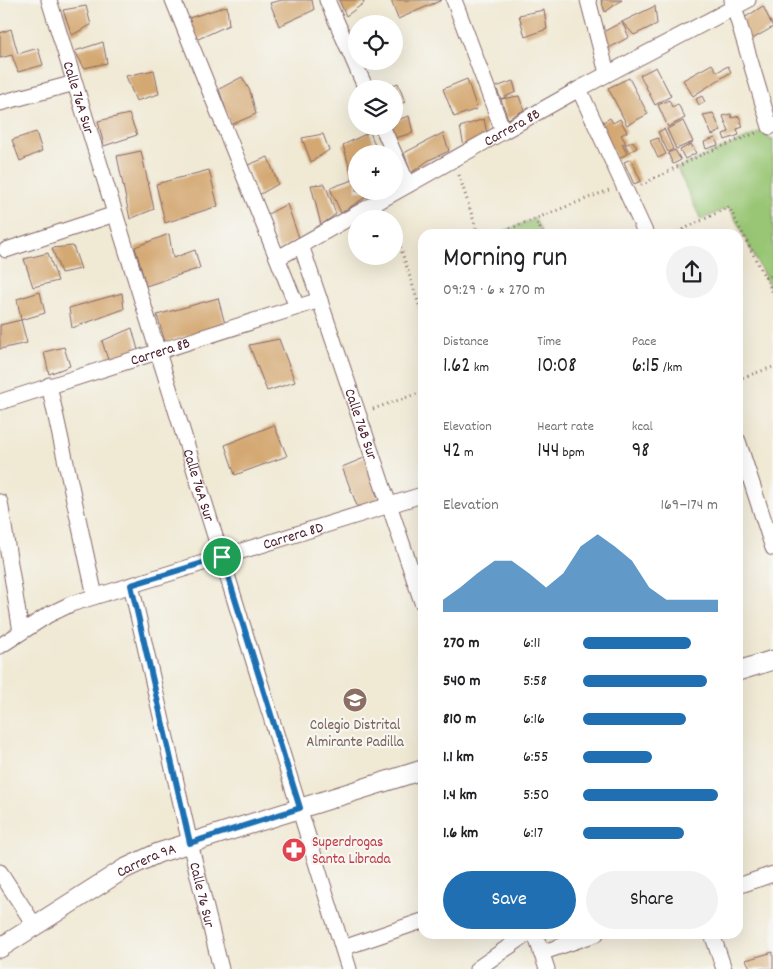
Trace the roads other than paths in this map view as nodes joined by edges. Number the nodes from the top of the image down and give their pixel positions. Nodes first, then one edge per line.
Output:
1 (49, 0) edge
2 (173, 0) edge
3 (327, 0) edge
4 (454, 0) edge
5 (588, 0) edge
6 (748, 0) edge
7 (733, 4) edge
8 (607, 73) junction
9 (362, 80) edge
10 (75, 83) junction
11 (579, 88) junction
12 (0, 103) edge
13 (772, 126) edge
14 (503, 131) junction
15 (386, 135) edge
16 (408, 185) junction
17 (115, 214) junction
18 (644, 229) edge
19 (301, 245) junction
20 (6, 250) dead end
21 (278, 258) junction
22 (320, 300) junction
23 (298, 307) junction
24 (158, 350) junction
25 (49, 385) junction
26 (0, 402) edge
27 (743, 456) edge
28 (418, 496) edge
29 (0, 502) edge
30 (390, 506) junction
31 (2, 524) edge
32 (773, 548) edge
33 (222, 557) junction
34 (131, 585) junction
35 (418, 590) edge
36 (95, 596) junction
37 (21, 632) junction
38 (0, 646) edge
39 (773, 660) edge
40 (743, 669) edge
41 (418, 771) edge
42 (300, 808) junction
43 (190, 843) junction
44 (0, 872) edge
45 (773, 874) edge
46 (743, 884) edge
47 (418, 922) edge
48 (35, 926) junction
49 (520, 939) edge
50 (537, 939) edge
51 (582, 939) edge
52 (714, 939) edge
53 (0, 948) edge
54 (343, 948) junction
55 (541, 953) junction
56 (221, 969) edge
57 (350, 969) edge
58 (477, 969) edge
59 (547, 969) edge
60 (724, 969) edge

1 - 10 street, Calle 76A Sur
2 - 21 street
3 - 9 street
4 - 14 street
5 - 8 street
6 - 7 street, Carrera 8B
7 - 8 street, Carrera 8B
7 - 13 street
8 - 11 street, Carrera 8B
10 - 12 street
10 - 17 street, Calle 76A Sur
11 - 14 street, Carrera 8B
11 - 18 street
14 - 16 street, Carrera 8B
15 - 16 street
16 - 19 street, Carrera 8B
17 - 20 street
17 - 24 street, Calle 76A Sur
19 - 21 street, Carrera 8B
19 - 22 street, Calle 76B Sur
21 - 23 street
22 - 23 street, Carrera 8B
22 - 30 street, Calle 76B Sur
23 - 24 street, Carrera 8B
24 - 25 street, Carrera 8B
24 - 33 street, Calle 76A Sur
25 - 26 street, Carrera 8B
25 - 36 street
27 - 32 street
28 - 30 street, Carrera 8D
29 - 31 street
30 - 33 street, Carrera 8D
30 - 35 street, Calle 76B Sur
31 - 37 street
33 - 34 street, Carrera 8D
33 - 42 street, Calle 76A Sur
34 - 36 street, Carrera 8D
34 - 43 street, Calle 76 Sur
36 - 37 street, Carrera 8D
37 - 38 street, Carrera 8D
39 - 40 street
41 - 42 street, Carrera 9A
42 - 43 street, Carrera 9A
42 - 54 street, Calle 76A Sur
43 - 48 street, Carrera 9A
43 - 56 street, Calle 76 Sur
44 - 48 street
45 - 46 street
47 - 54 street
48 - 53 street, Carrera 9A
49 - 58 street
50 - 55 street
51 - 55 street
52 - 60 street
54 - 57 street, Calle 76A Sur
55 - 59 street

